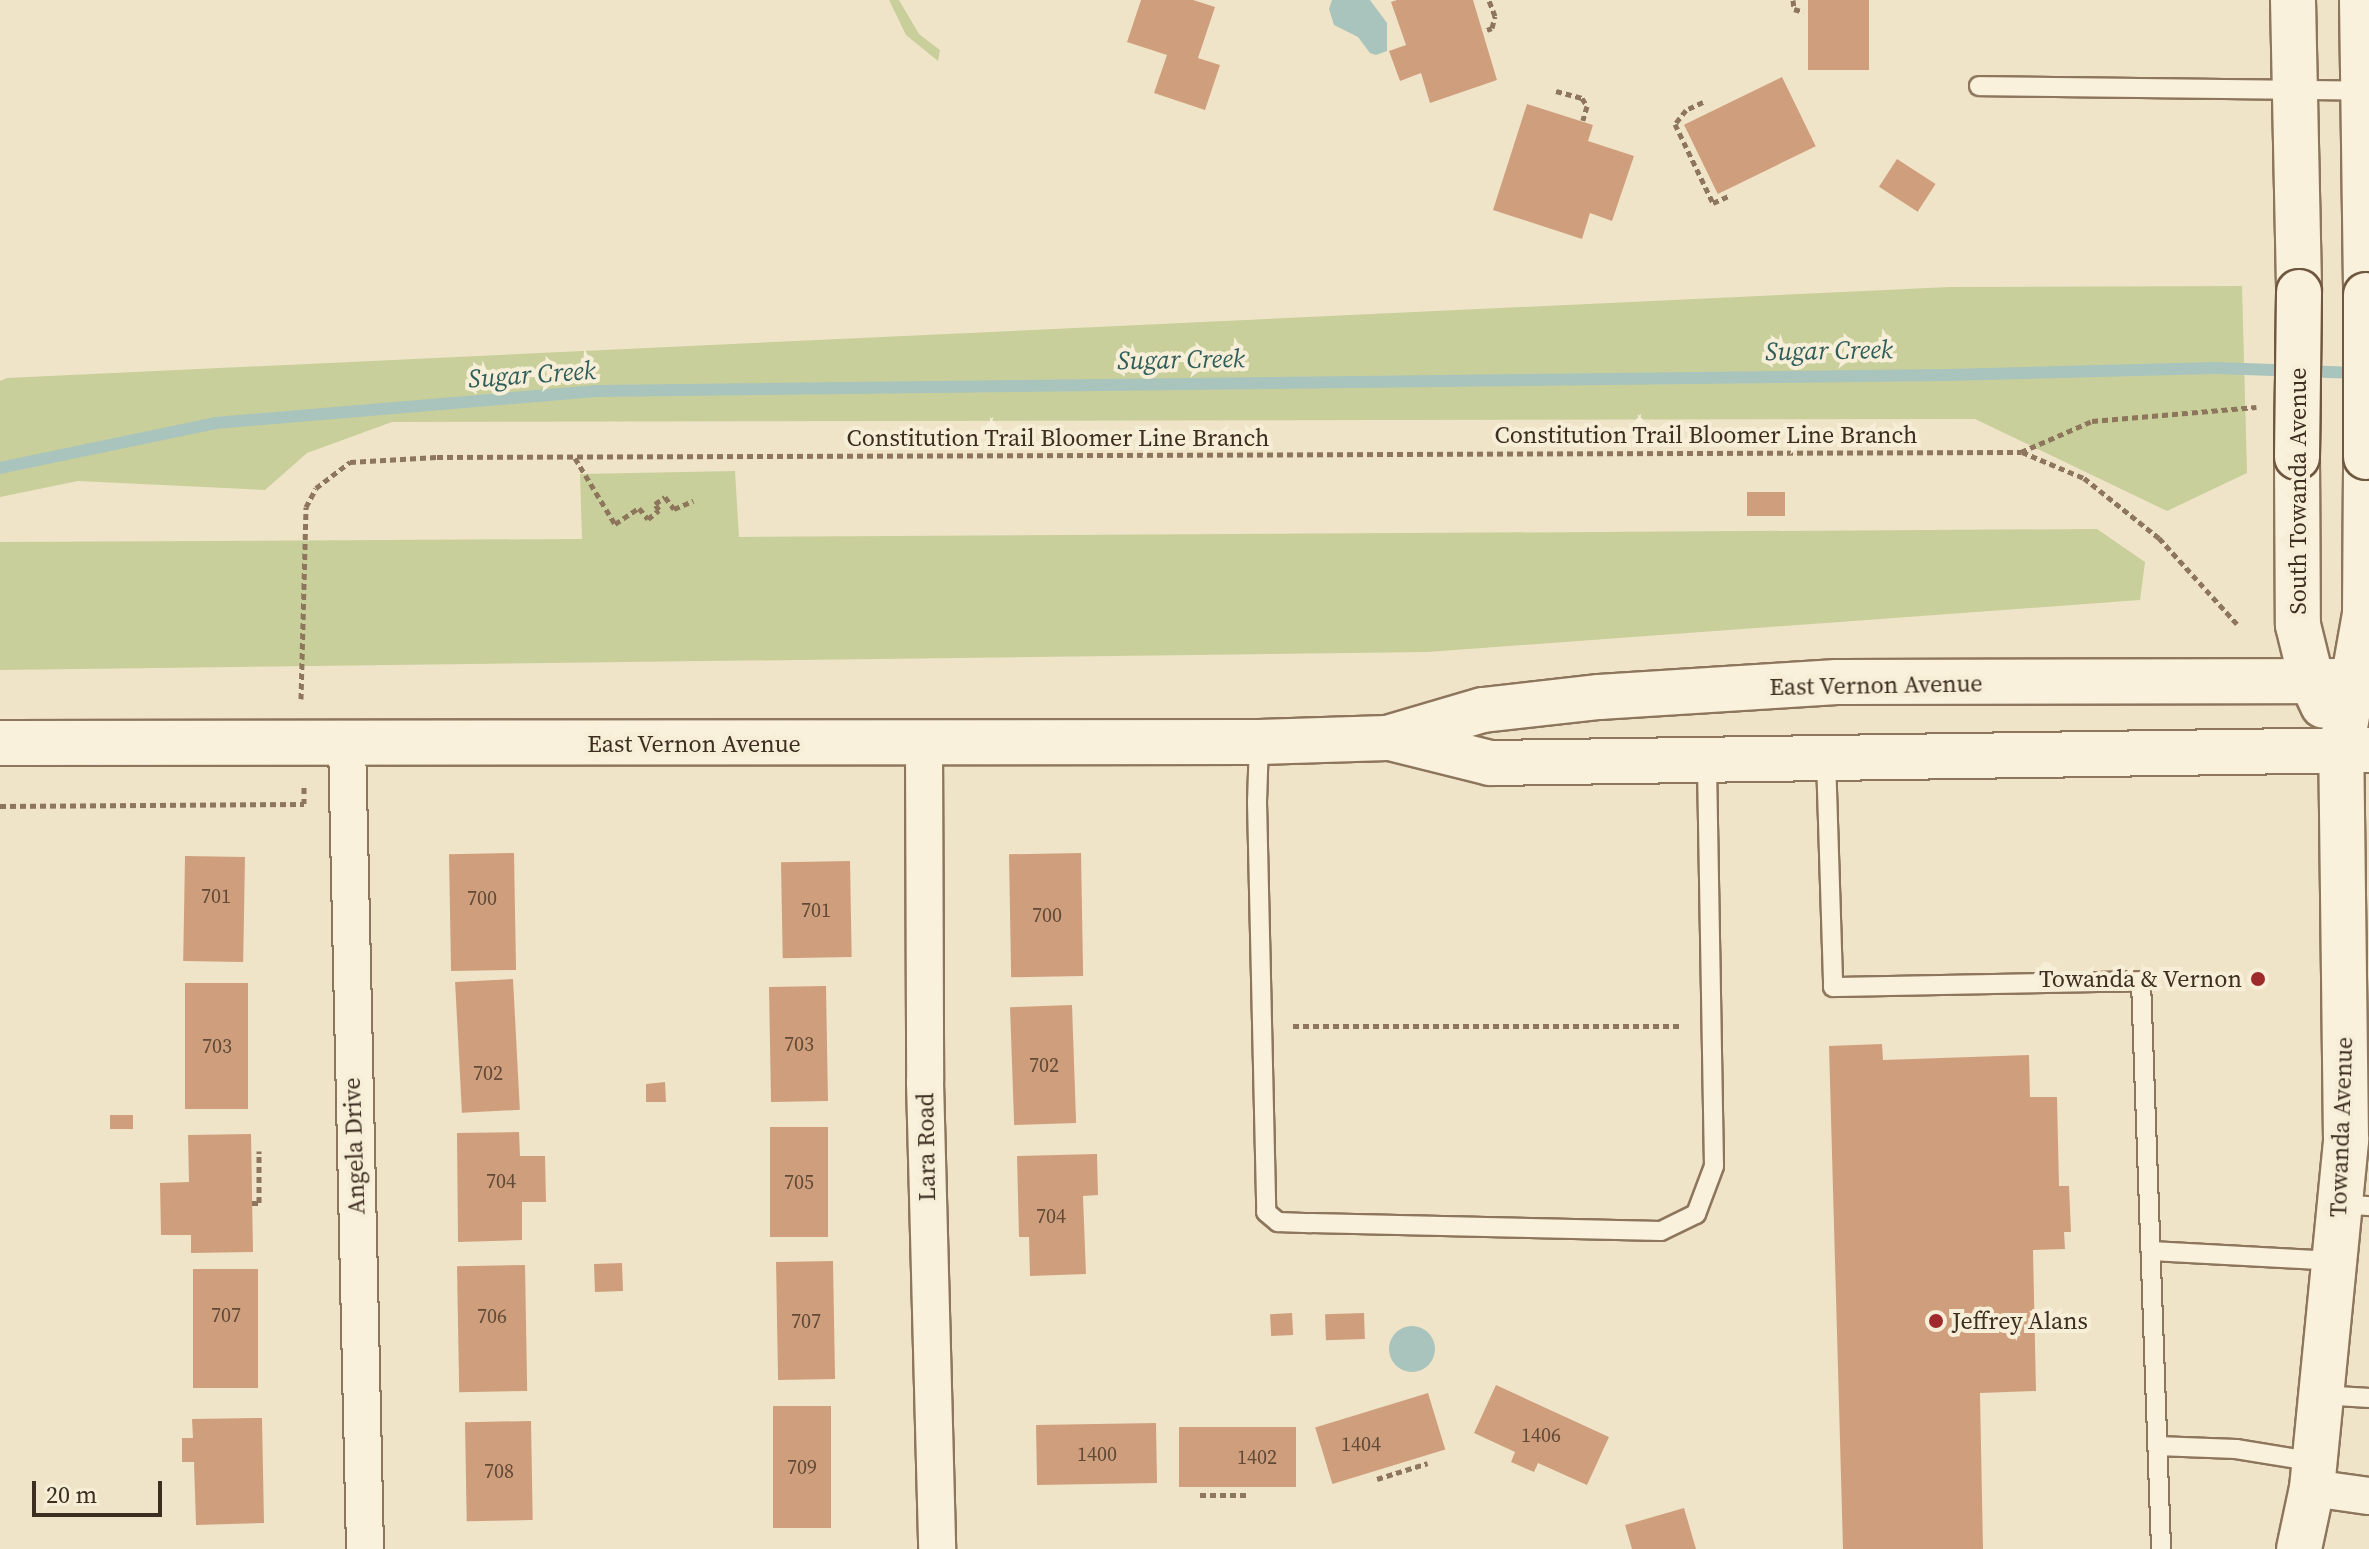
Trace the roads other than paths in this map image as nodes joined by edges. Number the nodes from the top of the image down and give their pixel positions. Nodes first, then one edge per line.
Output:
1 (2293, 0) edge
2 (2362, 0) edge
3 (1979, 86) dead end
4 (2293, 89) junction
5 (2363, 91) junction
6 (2345, 681) edge
7 (1387, 738) junction
8 (1259, 742) junction
9 (0, 743) edge
10 (347, 743) junction
11 (924, 744) junction
12 (2355, 750) edge
13 (1826, 758) junction
14 (1707, 761) junction
15 (2357, 1108) edge
16 (2354, 1205) edge
17 (2151, 1251) junction
18 (2334, 1261) junction
19 (2321, 1395) junction
20 (2369, 1398) edge
21 (2157, 1446) junction
22 (2314, 1475) junction
23 (2369, 1496) edge
24 (365, 1549) edge
25 (937, 1549) edge
26 (2161, 1549) edge
27 (2299, 1549) edge

1 - 4 main road, South Towanda Avenue
2 - 5 main road
3 - 4 lane
4 - 5 lane
4 - 6 main road, South Towanda Avenue, bridge
5 - 6 main road, bridge
6 - 7 main road, East Vernon Avenue
6 - 12 main road, South Towanda Avenue
7 - 8 main road, East Vernon Avenue
7 - 14 main road, East Vernon Avenue
8 - 11 main road, East Vernon Avenue
8 - 14 lane
9 - 10 main road, East Vernon Avenue
10 - 11 main road, East Vernon Avenue
10 - 24 street, Angela Drive
11 - 25 street, Lara Road
12 - 13 main road, East Vernon Avenue
12 - 15 main road, Towanda Avenue
13 - 14 main road, East Vernon Avenue
13 - 17 lane
15 - 16 main road, Towanda Avenue
16 - 18 main road, Towanda Avenue
17 - 18 lane
17 - 21 lane
18 - 19 main road, Towanda Avenue
19 - 20 lane
19 - 22 main road, Towanda Avenue
21 - 22 lane
21 - 26 lane
22 - 23 street
22 - 27 main road, Towanda Avenue

